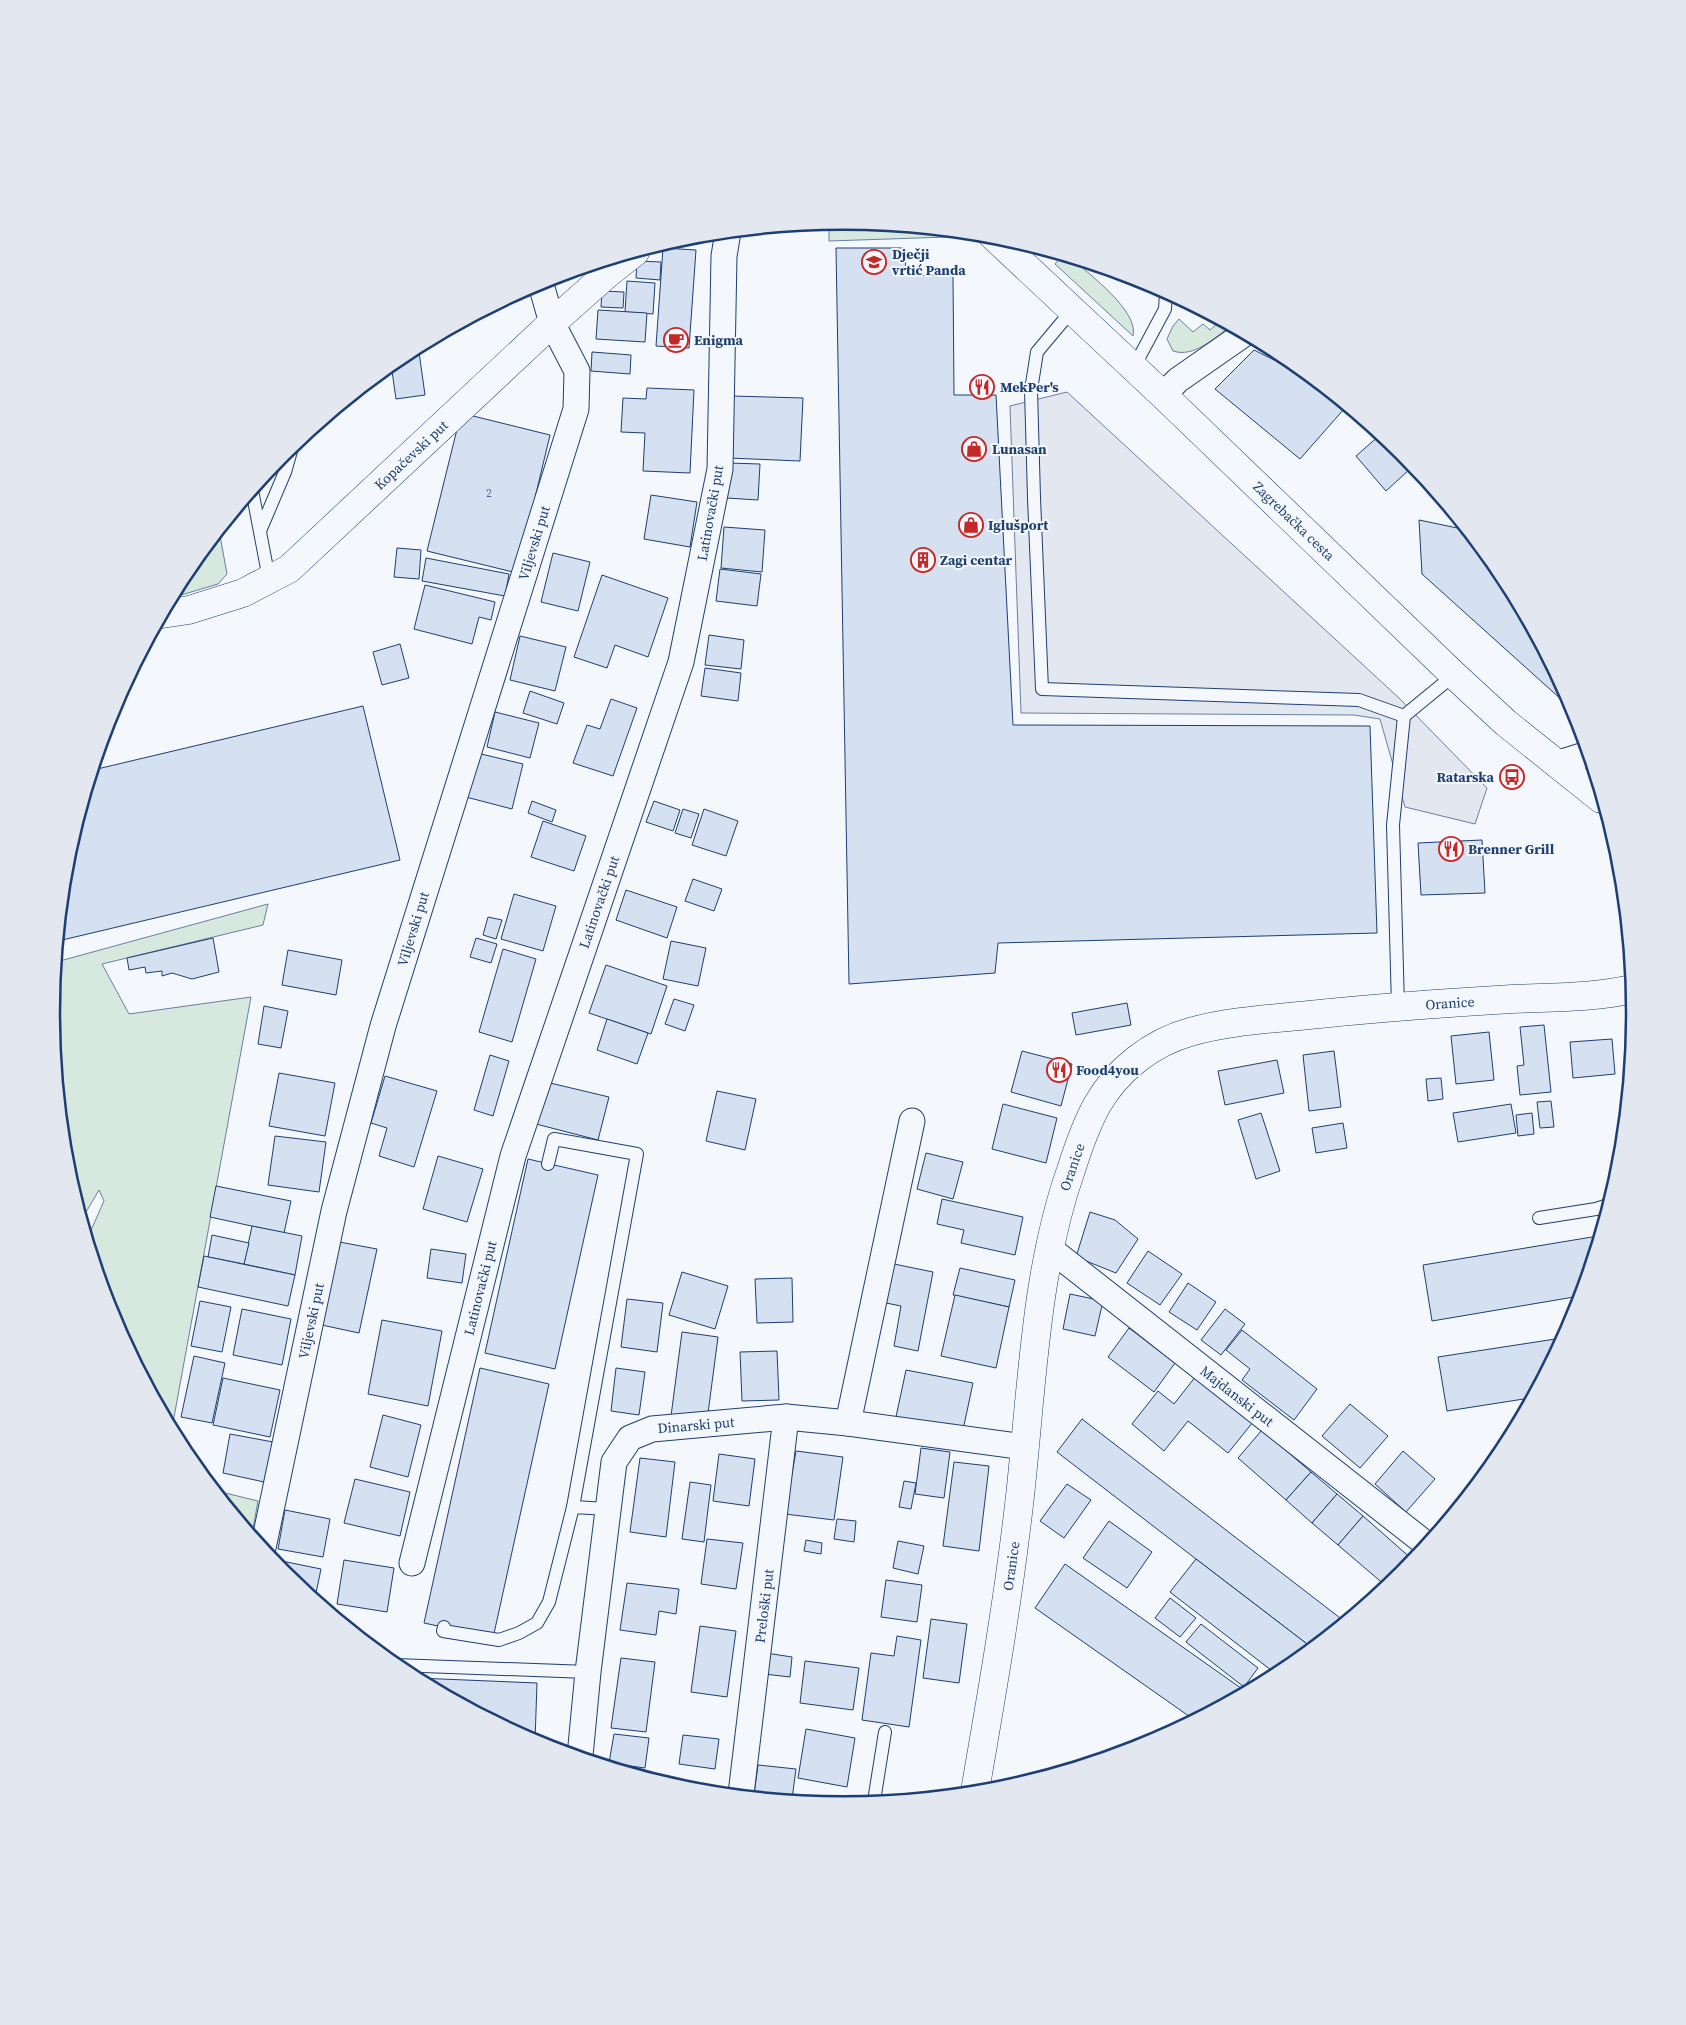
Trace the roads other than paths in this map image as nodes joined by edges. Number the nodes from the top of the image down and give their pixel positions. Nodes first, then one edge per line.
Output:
1 (727, 238) edge
2 (1004, 247) edge
3 (624, 261) edge
4 (542, 289) edge
5 (1166, 300) edge
6 (1073, 309) junction
7 (552, 323) junction
8 (1239, 337) edge
9 (1134, 368) junction
10 (1163, 395) junction
11 (289, 459) edge
12 (253, 497) edge
13 (260, 531) junction
14 (269, 579) junction
15 (170, 613) edge
16 (1454, 675) junction
17 (1404, 716) junction
18 (1582, 756) edge
19 (1556, 764) junction
20 (1594, 793) edge
21 (1625, 990) edge
22 (1398, 1006) junction
23 (912, 1121) dead end
24 (548, 1164) dead end
25 (1601, 1207) edge
26 (1539, 1218) dead end
27 (1049, 1248) junction
28 (786, 1417) junction
29 (848, 1423) junction
30 (1025, 1448) junction
31 (573, 1507) junction
32 (608, 1509) junction
33 (265, 1540) edge
34 (1421, 1540) edge
35 (412, 1562) dead end
36 (444, 1627) dead end
37 (410, 1666) edge
38 (588, 1672) junction
39 (885, 1732) dead end
40 (581, 1750) edge
41 (976, 1783) edge
42 (742, 1789) edge
43 (875, 1795) edge

1 - 35 street, Latinovački put
2 - 6 street, Zagrebačka cesta
3 - 7 street, Kopačevski put
4 - 7 street
5 - 9 lane
6 - 9 street, Zagrebačka cesta
6 - 17 lane
7 - 14 street, Kopačevski put
7 - 33 street, Viljevski put
8 - 10 street
9 - 10 street, Zagrebačka cesta
10 - 16 street, Zagrebačka cesta
11 - 13 lane
12 - 13 lane
13 - 14 lane
14 - 15 street, Kopačevski put
16 - 17 lane
16 - 19 street, Zagrebačka cesta
17 - 22 lane
18 - 19 street
19 - 20 street, Zagrebačka cesta
21 - 22 street, Oranice
22 - 27 street, Oranice
23 - 29 street
24 - 31 lane
25 - 26 lane
27 - 30 street, Oranice
27 - 34 street, Majdanski put
28 - 29 street, Dinarski put
28 - 32 street, Dinarski put
28 - 42 street, Preloški put
29 - 30 street, Dinarski put
30 - 41 street, Oranice
31 - 32 lane
31 - 36 lane
32 - 38 street, Dinarski put
37 - 38 lane
38 - 40 street, Dinarski put
39 - 43 lane

